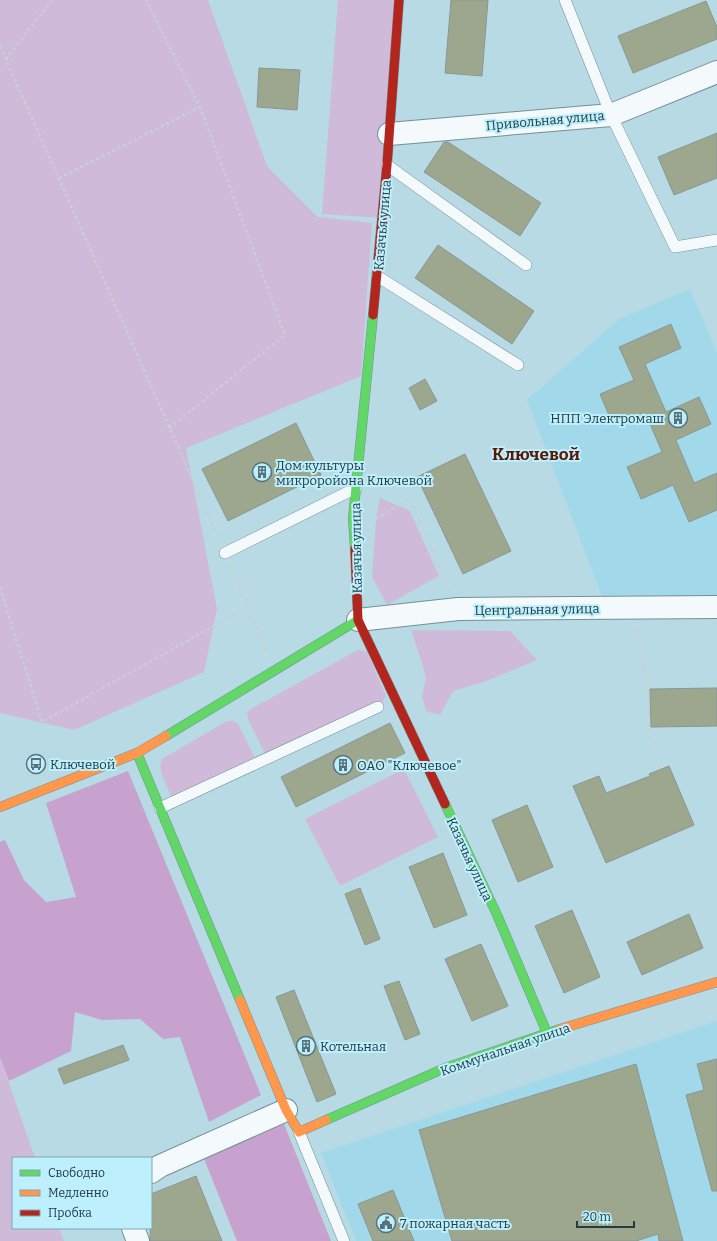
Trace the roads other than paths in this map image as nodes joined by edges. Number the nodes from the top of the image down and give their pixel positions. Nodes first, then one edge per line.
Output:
1 (399, 0) edge
2 (565, 0) edge
3 (717, 72) edge
4 (611, 115) junction
5 (389, 134) junction
6 (387, 165) junction
7 (717, 240) edge
8 (526, 265) dead end
9 (377, 276) junction
10 (518, 365) dead end
11 (356, 488) junction
12 (225, 554) road end
13 (717, 607) edge
14 (358, 620) junction
15 (378, 707) dead end
16 (137, 753) junction
17 (0, 807) edge
18 (160, 808) junction
19 (717, 982) edge
20 (547, 1032) junction
21 (286, 1110) junction
22 (299, 1132) junction
23 (152, 1171) edge
24 (133, 1229) edge
25 (138, 1241) edge
26 (344, 1241) edge

1 - 5 street, Казачья улица
2 - 4 lane
3 - 4 street, Привольная улица
4 - 5 street, Привольная улица
4 - 7 lane
5 - 6 street, Казачья улица
6 - 8 lane
6 - 9 street, Казачья улица
9 - 10 lane
9 - 11 street, Казачья улица
11 - 12 lane
11 - 14 street, Казачья улица
13 - 14 street, Центральная улица
14 - 16 street
14 - 20 street, Казачья улица
15 - 18 lane
16 - 17 street
16 - 18 street
18 - 21 street
19 - 20 street, Коммунальная улица
20 - 22 street, Коммунальная улица
21 - 22 street
21 - 23 street
22 - 26 lane
24 - 25 street

